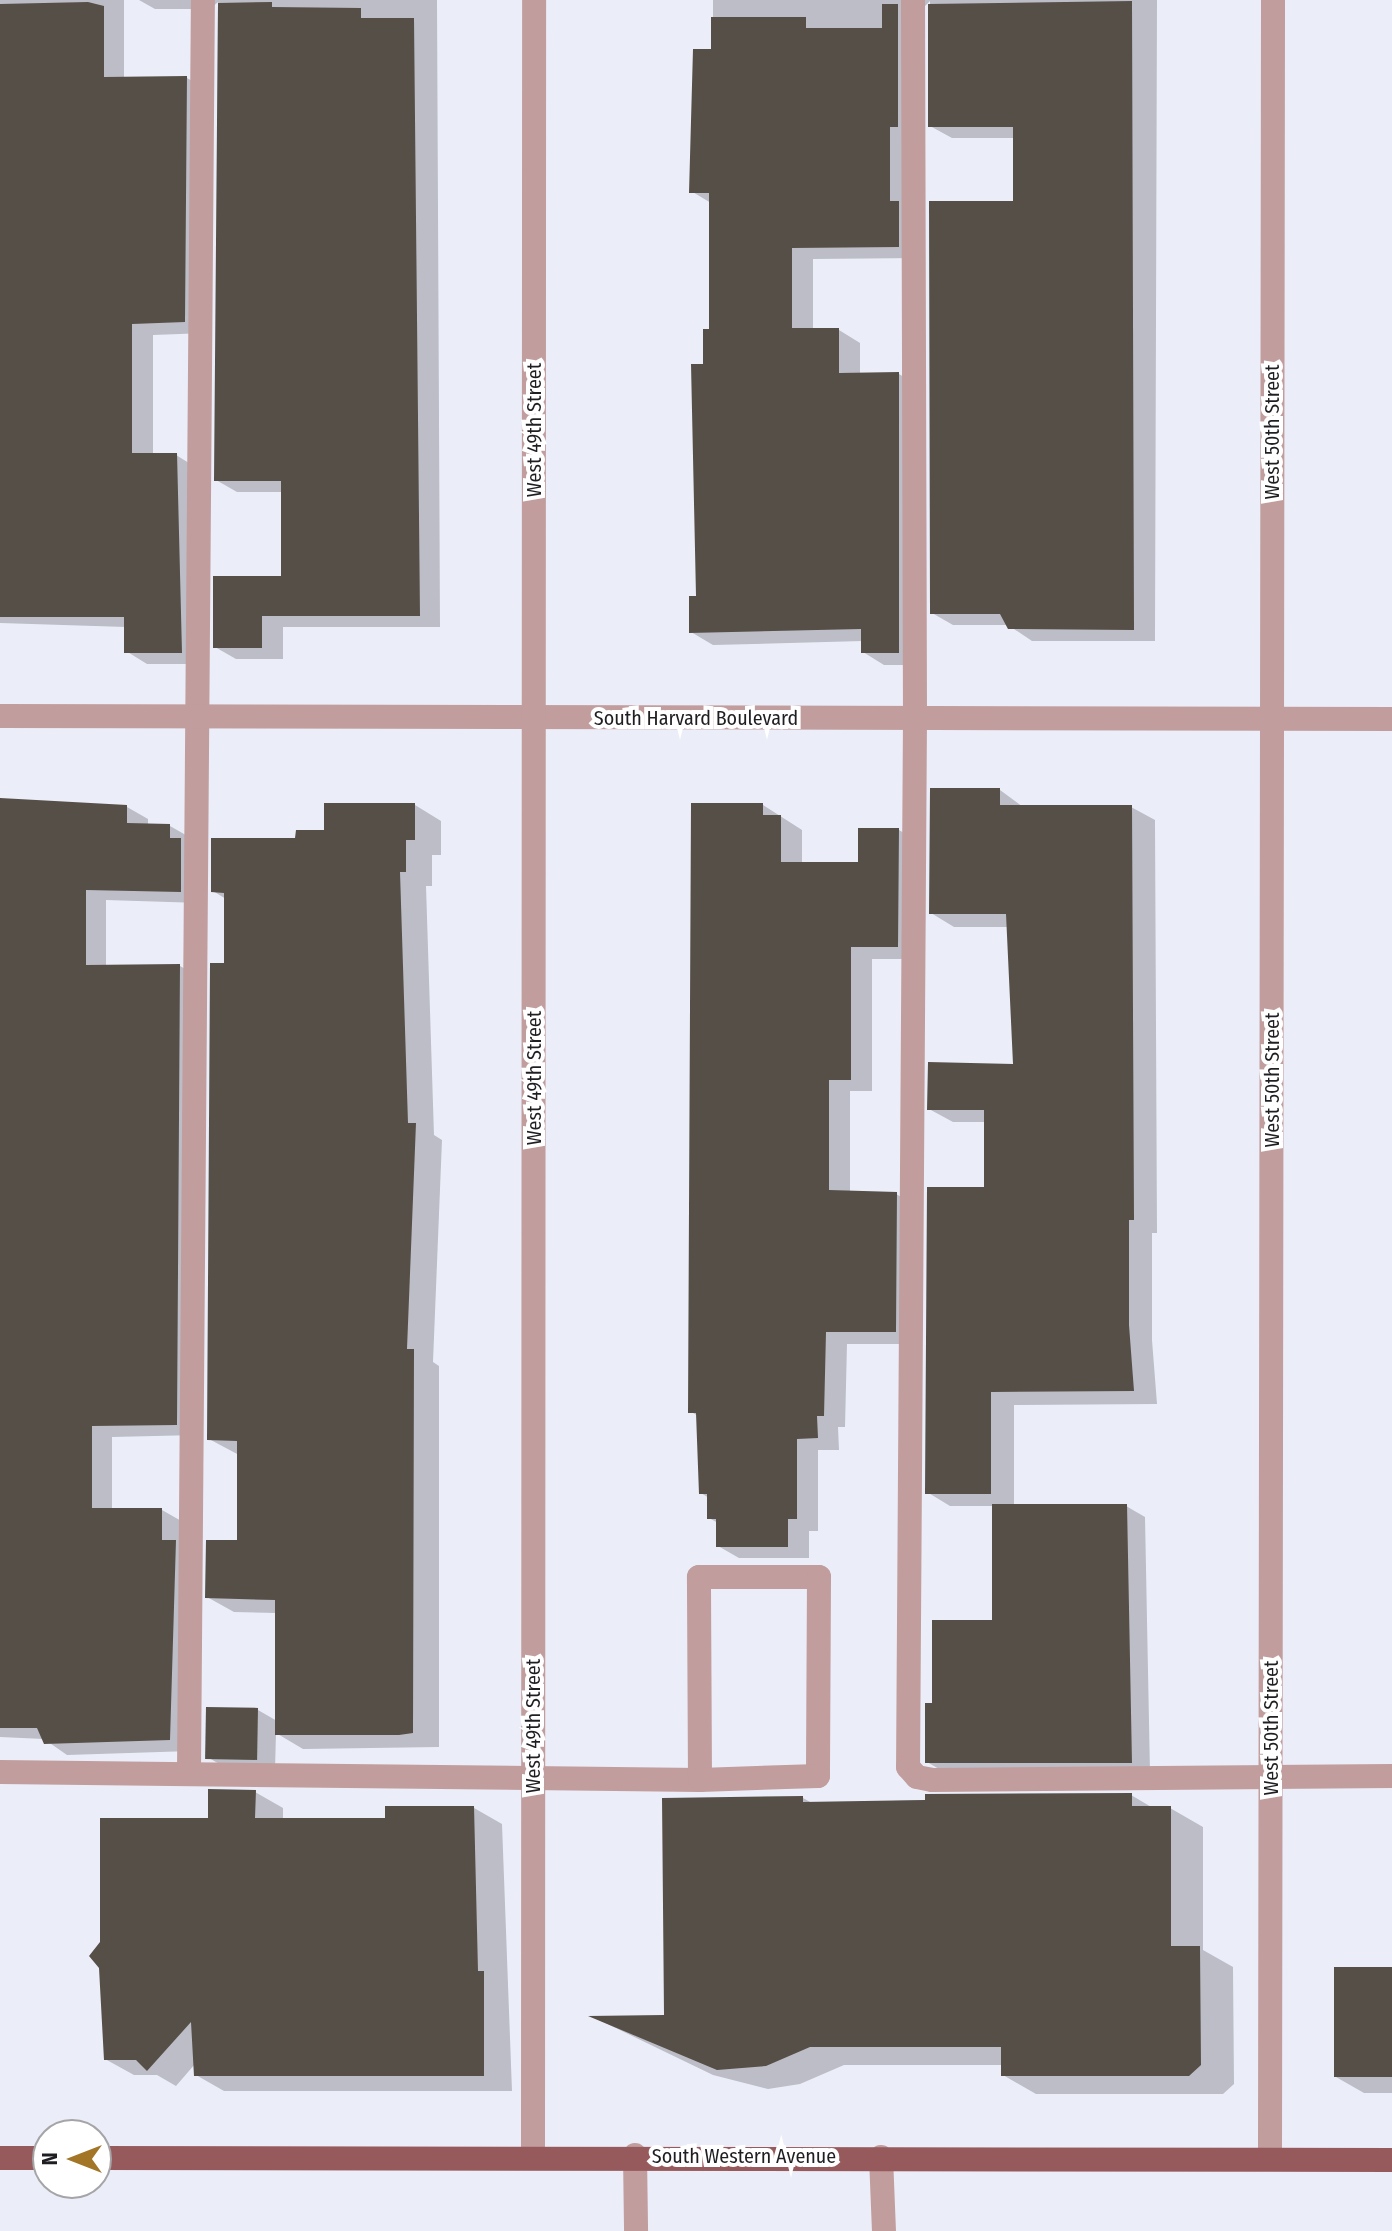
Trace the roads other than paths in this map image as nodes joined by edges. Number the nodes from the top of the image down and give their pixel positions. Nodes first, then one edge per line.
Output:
1 (203, 0) edge
2 (534, 0) edge
3 (913, 0) edge
4 (1273, 0) edge
5 (0, 716) edge
6 (200, 716) junction
7 (534, 718) junction
8 (915, 718) junction
9 (1392, 719) edge
10 (1272, 720) junction
11 (189, 1771) junction
12 (0, 1772) edge
13 (1271, 1776) junction
14 (1392, 1776) edge
15 (533, 1779) junction
16 (700, 1780) junction
17 (533, 2155) junction
18 (635, 2155) junction
19 (881, 2157) junction
20 (0, 2158) edge
21 (32, 2158) edge
22 (112, 2158) edge
23 (1270, 2159) junction
24 (1392, 2160) edge
25 (636, 2231) edge
26 (884, 2231) edge

1 - 6 street
2 - 7 street, West 49th Street
3 - 8 street
4 - 10 street, West 50th Street
5 - 6 street, South Harvard Boulevard
6 - 7 street, South Harvard Boulevard
6 - 11 street
7 - 8 street, South Harvard Boulevard
7 - 15 street, West 49th Street
8 - 10 street, South Harvard Boulevard
8 - 13 street
9 - 10 street, South Harvard Boulevard
10 - 13 street, West 50th Street
11 - 12 street
11 - 15 street
13 - 14 street
13 - 23 street, West 50th Street
15 - 16 street
15 - 17 street, West 49th Street
16 - 16 street
17 - 18 main road, South Western Avenue
17 - 22 main road, South Western Avenue
18 - 19 main road, South Western Avenue
18 - 25 street
19 - 23 main road, South Western Avenue
19 - 26 street
20 - 21 main road
23 - 24 main road, South Western Avenue

